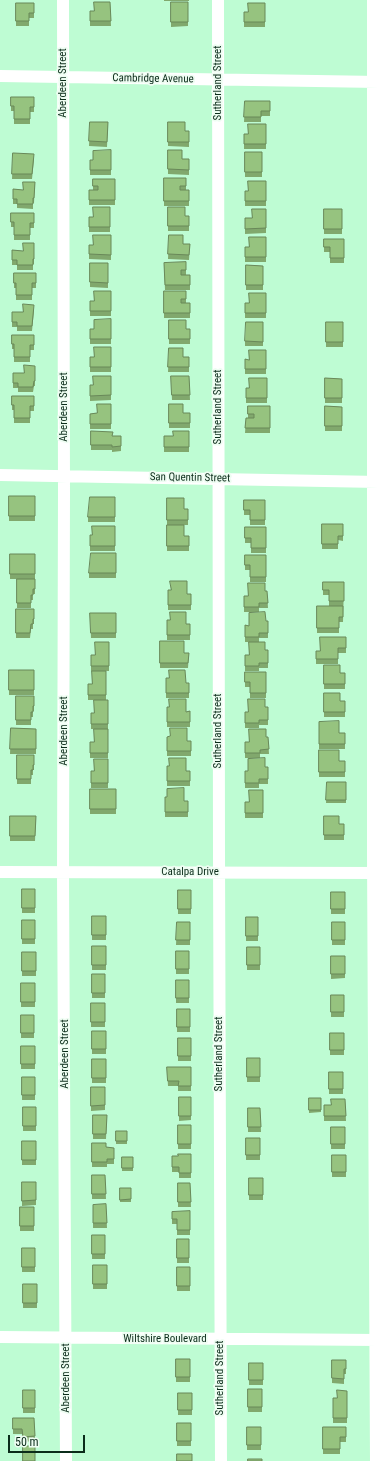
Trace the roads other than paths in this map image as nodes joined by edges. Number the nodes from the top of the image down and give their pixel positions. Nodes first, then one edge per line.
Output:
1 (63, 0) edge
2 (218, 0) edge
3 (373, 0) edge
4 (0, 76) edge
5 (63, 77) junction
6 (218, 80) junction
7 (376, 82) edge
8 (0, 475) edge
9 (64, 476) junction
10 (218, 478) junction
11 (376, 482) edge
12 (0, 872) edge
13 (218, 872) junction
14 (63, 873) junction
15 (376, 873) edge
16 (0, 1337) edge
17 (66, 1338) junction
18 (220, 1339) junction
19 (377, 1340) edge
20 (66, 1461) edge
21 (221, 1461) edge
22 (376, 1461) edge

1 - 5 street, Aberdeen Street
2 - 6 street, Sutherland Street
3 - 7 street
4 - 5 street, Cambridge Avenue
5 - 6 street, Cambridge Avenue
5 - 9 street, Aberdeen Street
6 - 7 street, Cambridge Avenue
6 - 10 street, Sutherland Street
7 - 11 street
8 - 9 street, San Quentin Street
9 - 10 street, San Quentin Street
9 - 14 street, Aberdeen Street
10 - 11 street, San Quentin Street
10 - 13 street, Sutherland Street
11 - 15 street
12 - 14 street, Catalpa Drive
13 - 14 street, Catalpa Drive
13 - 15 street, Catalpa Drive
13 - 18 street, Sutherland Street
14 - 17 street, Aberdeen Street
15 - 19 street
16 - 17 street, Wiltshire Boulevard
17 - 18 street, Wiltshire Boulevard
17 - 20 street, Aberdeen Street
18 - 19 street, Wiltshire Boulevard
18 - 21 street, Sutherland Street
19 - 22 street

